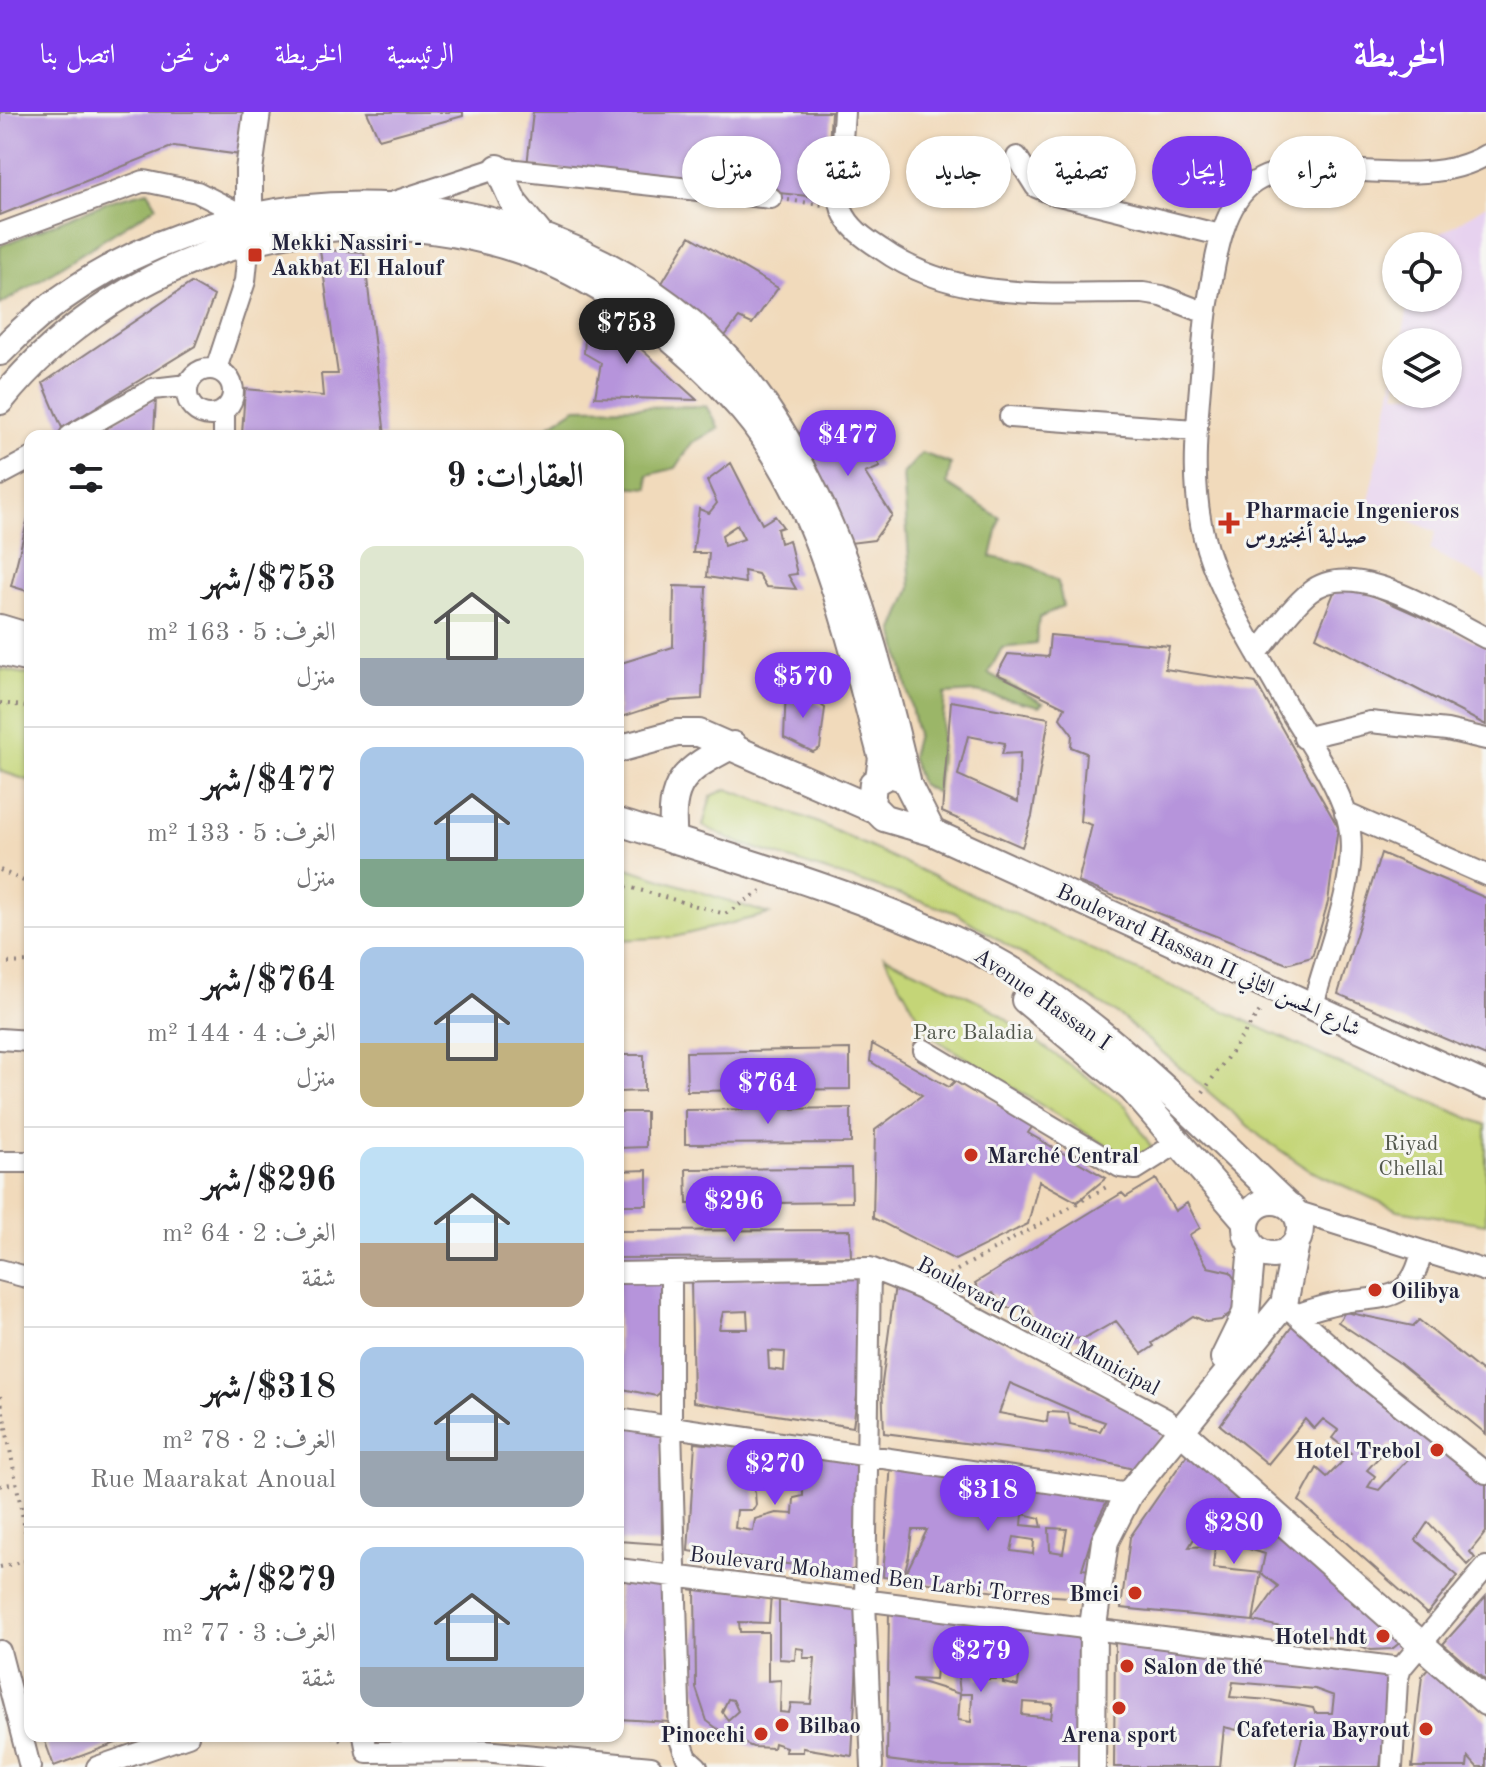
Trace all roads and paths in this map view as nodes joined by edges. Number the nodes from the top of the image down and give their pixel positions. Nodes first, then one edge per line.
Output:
1 (257, 112) edge
2 (844, 112) edge
3 (843, 136) edge
4 (1486, 155) edge
5 (1017, 157) dead end
6 (498, 168) junction
7 (682, 188) edge
8 (388, 204) junction
9 (841, 208) edge
10 (248, 229) junction
11 (0, 234) edge
12 (540, 235) junction
13 (1220, 235) junction
14 (1206, 313) junction
15 (0, 352) edge
16 (216, 369) junction
17 (187, 385) junction
18 (0, 401) edge
19 (224, 410) junction
20 (1010, 417) dead end
21 (81, 430) edge
22 (224, 430) edge
23 (1195, 430) junction
24 (24, 462) edge
25 (0, 475) edge
26 (0, 628) edge
27 (24, 635) edge
28 (1486, 638) edge
29 (0, 652) edge
30 (1257, 653) junction
31 (24, 658) edge
32 (0, 703) edge
33 (24, 706) edge
34 (1304, 738) junction
35 (1486, 739) edge
36 (733, 745) junction
37 (624, 748) edge
38 (910, 788) junction
39 (879, 798) junction
40 (1345, 813) junction
41 (624, 824) edge
42 (932, 832) junction
43 (624, 840) edge
44 (674, 840) junction
45 (0, 870) edge
46 (1486, 875) edge
47 (24, 881) edge
48 (769, 885) junction
49 (624, 886) edge
50 (24, 962) edge
51 (0, 963) edge
52 (1275, 989) junction
53 (1313, 1006) junction
54 (0, 1039) edge
55 (24, 1041) edge
56 (924, 1050) dead end
57 (1486, 1086) edge
58 (1196, 1102) dead end
59 (1179, 1142) junction
60 (0, 1162) edge
61 (24, 1162) edge
62 (1136, 1169) junction
63 (1291, 1208) junction
64 (1252, 1239) junction
65 (1296, 1243) junction
66 (1422, 1251) junction
67 (870, 1268) junction
68 (0, 1270) edge
69 (1486, 1271) edge
70 (671, 1272) junction
71 (624, 1273) edge
72 (24, 1276) edge
73 (922, 1289) junction
74 (1290, 1310) junction
75 (0, 1396) edge
76 (1208, 1397) junction
77 (624, 1420) edge
78 (2, 1421) edge
79 (671, 1427) junction
80 (1182, 1432) junction
81 (869, 1455) junction
82 (1486, 1473) edge
83 (16, 1483) junction
84 (0, 1486) edge
85 (1129, 1494) junction
86 (24, 1526) edge
87 (24, 1560) edge
88 (0, 1567) edge
89 (1486, 1567) edge
90 (624, 1570) edge
91 (675, 1576) junction
92 (865, 1602) junction
93 (1093, 1626) junction
94 (1423, 1644) junction
95 (0, 1651) edge
96 (1401, 1668) junction
97 (1486, 1702) edge
98 (170, 1742) edge
99 (365, 1742) edge
100 (30, 1767) edge
101 (97, 1767) edge
102 (651, 1767) edge
103 (697, 1767) edge
104 (872, 1767) edge
105 (1092, 1767) edge
106 (1392, 1767) edge

1 - 10 main road
2 - 3 street
4 - 13 street
5 - 13 street
6 - 7 street
6 - 8 street
6 - 12 main road
8 - 10 main road
8 - 12 main road
9 - 14 street
10 - 11 street
10 - 15 main road
10 - 16 street
10 - 18 main road
10 - 39 main road
12 - 38 main road
13 - 14 street
14 - 23 street
16 - 17 street
16 - 19 street
17 - 19 street
17 - 21 street
19 - 22 street
20 - 23 street
23 - 30 street
24 - 25 street
26 - 27 main road
28 - 30 street
29 - 31 main road
30 - 34 street
32 - 33 path
34 - 35 street
34 - 40 street
36 - 37 main road, Boulevard Hassan II شارع الحسن الثاني
36 - 39 main road, Boulevard Hassan II شارع الحسن الثاني
36 - 44 main road
38 - 39 main road
38 - 39 main road
38 - 42 main road
39 - 42 main road, Boulevard Hassan II شارع الحسن الثاني
40 - 46 street
40 - 53 street
41 - 44 main road, Avenue Hassan I
42 - 52 main road, Boulevard Hassan II شارع الحسن الثاني
43 - 48 main road, Avenue Hassan I
44 - 63 main road, Avenue Hassan I
45 - 47 path
48 - 49 path
48 - 59 main road, Avenue Hassan I
50 - 51 path
52 - 53 main road, Boulevard Hassan II شارع الحسن الثاني
52 - 58 path
53 - 57 main road, Boulevard Hassan II شارع الحسن الثاني
54 - 55 street
56 - 62 street
59 - 62 street
59 - 64 main road, Avenue Hassan I
60 - 61 street
62 - 73 path
63 - 64 main road
63 - 65 main road
63 - 66 street
64 - 65 main road
64 - 74 main road, Avenue Hassan I
64 - 76 main road
65 - 74 main road
66 - 69 street
66 - 74 street
67 - 70 street
67 - 73 street, Boulevard Council Municipal
67 - 81 street
68 - 72 street
70 - 71 street
70 - 79 street
73 - 80 street, Boulevard Council Municipal
74 - 76 main road
74 - 82 street
75 - 78 path
76 - 80 main road
77 - 79 street
78 - 83 path
79 - 81 street
79 - 91 street
80 - 85 main road
80 - 94 main road
81 - 85 street
81 - 92 street
83 - 84 path
83 - 86 path
85 - 93 main road
87 - 88 path
89 - 94 street
90 - 91 street, Boulevard Mohamed Ben Larbi Torres
91 - 92 street, Boulevard Mohamed Ben Larbi Torres
91 - 103 street
92 - 93 street, Boulevard Mohamed Ben Larbi Torres
92 - 104 street
93 - 96 street, Boulevard Mohamed Ben Larbi Torres
93 - 105 main road
94 - 96 street
94 - 97 main road
95 - 100 street
96 - 106 street
98 - 101 street
99 - 102 street

